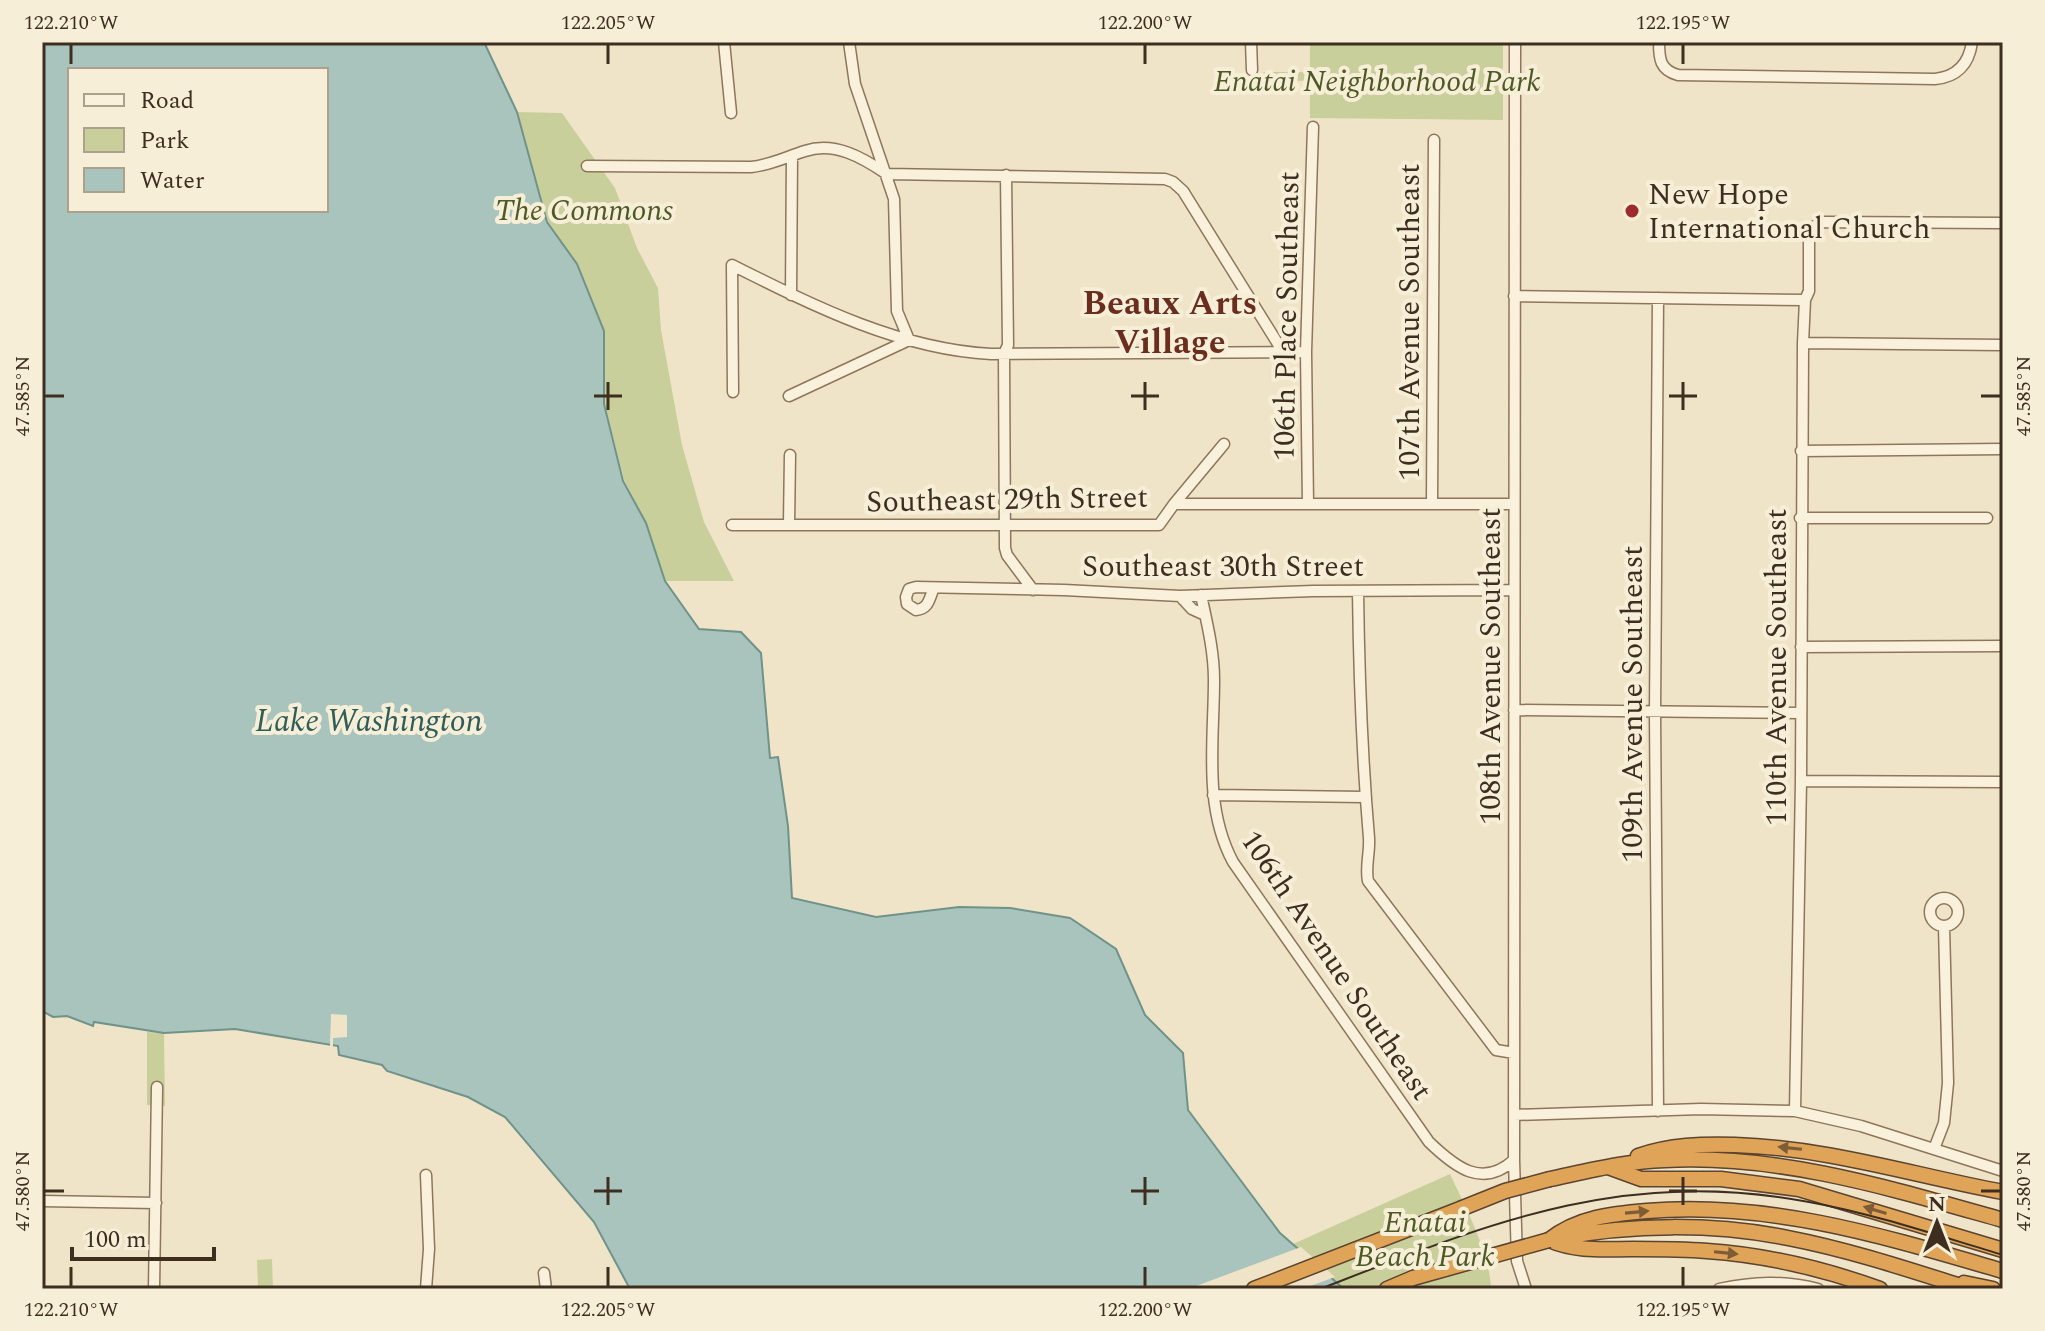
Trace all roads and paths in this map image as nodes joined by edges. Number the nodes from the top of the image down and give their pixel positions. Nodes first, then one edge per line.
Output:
1 (724, 42) edge
2 (849, 42) edge
3 (1251, 42) edge
4 (1515, 42) edge
5 (1659, 42) edge
6 (1972, 42) edge
7 (1252, 70) dead end
8 (731, 113) dead end
9 (1313, 127) dead end
10 (1434, 140) dead end
11 (792, 156) junction
12 (587, 166) dead end
13 (887, 174) junction
14 (1006, 175) junction
15 (2003, 223) edge
16 (791, 295) junction
17 (1514, 296) junction
18 (1658, 298) junction
19 (1805, 300) junction
20 (909, 340) junction
21 (1803, 343) junction
22 (2001, 345) edge
23 (1283, 352) junction
24 (1306, 352) junction
25 (1004, 354) junction
26 (733, 392) dead end
27 (789, 396) dead end
28 (1224, 444) dead end
29 (2003, 449) edge
30 (1801, 451) junction
31 (790, 455) dead end
32 (1174, 504) junction
33 (1308, 504) junction
34 (1432, 504) junction
35 (1514, 504) junction
36 (1800, 518) junction
37 (1987, 518) dead end
38 (789, 524) junction
39 (732, 525) dead end
40 (1003, 525) junction
41 (933, 590) dead end
42 (1033, 590) junction
43 (1514, 590) junction
44 (1358, 591) junction
45 (1201, 595) junction
46 (1180, 596) junction
47 (1205, 615) junction
48 (2003, 646) edge
49 (1801, 647) junction
50 (1514, 710) junction
51 (1655, 713) junction
52 (1800, 713) junction
53 (1801, 781) junction
54 (2003, 782) edge
55 (1213, 795) junction
56 (1364, 797) junction
57 (1944, 926) dead end
58 (1514, 1053) junction
59 (157, 1087) dead end
60 (1658, 1111) junction
61 (1795, 1111) junction
62 (1514, 1115) junction
63 (1934, 1149) junction
64 (1514, 1160) junction
65 (1608, 1167) junction
66 (2003, 1171) edge
67 (426, 1175) dead end
68 (2003, 1192) edge
69 (42, 1201) edge
70 (156, 1203) junction
71 (2003, 1220) edge
72 (1559, 1238) junction
73 (2003, 1250) edge
74 (2003, 1271) edge
75 (544, 1273) dead end
76 (1917, 1273) junction
77 (154, 1289) edge
78 (426, 1289) edge
79 (546, 1289) edge
80 (1254, 1289) edge
81 (1387, 1289) edge
82 (1526, 1289) edge
83 (1719, 1289) edge
84 (1818, 1289) edge
85 (1880, 1289) edge
86 (1970, 1289) edge
87 (1993, 1289) edge

1 - 8 street
2 - 13 street
3 - 7 street
4 - 17 street, 108th Avenue Southeast
5 - 6 street
9 - 24 street, 106th Place Southeast
10 - 34 street, 107th Avenue Southeast
11 - 12 street
11 - 13 street
11 - 16 street
13 - 14 street
13 - 20 street
14 - 23 street
14 - 25 street
15 - 19 street, 110th Avenue Southeast
16 - 20 street
16 - 26 street
17 - 18 street
17 - 35 street, 108th Avenue Southeast
18 - 19 street
18 - 51 street, 109th Avenue Southeast
19 - 21 street, 110th Avenue Southeast
20 - 25 street
20 - 27 street
21 - 22 street
21 - 30 street, 110th Avenue Southeast
23 - 24 street
23 - 25 street
24 - 33 street, 106th Place Southeast
25 - 40 street
28 - 32 street
29 - 30 street
30 - 36 street, 110th Avenue Southeast
31 - 38 street
32 - 33 street, Southeast 29th Street
32 - 40 street, Southeast 29th Street
33 - 34 street, Southeast 29th Street
34 - 35 street, Southeast 29th Street
35 - 43 street, 108th Avenue Southeast
36 - 37 street
36 - 49 street, 110th Avenue Southeast
38 - 39 street, Southeast 29th Street
38 - 40 street, Southeast 29th Street
40 - 42 street
41 - 42 street, Southeast 30th Street
42 - 46 street, Southeast 30th Street
43 - 44 street, Southeast 30th Street
43 - 50 street, 108th Avenue Southeast
44 - 45 street, Southeast 30th Street
44 - 56 street
45 - 46 street, Southeast 30th Street
45 - 47 street, 106th Avenue Southeast
46 - 47 street
47 - 55 street, 106th Avenue Southeast
48 - 49 street
49 - 52 street, 110th Avenue Southeast
50 - 51 street
50 - 58 street, 108th Avenue Southeast
51 - 52 street
51 - 60 street, 109th Avenue Southeast
52 - 53 street, 110th Avenue Southeast
53 - 54 street
53 - 61 street, 110th Avenue Southeast
55 - 56 street
55 - 64 street, 106th Avenue Southeast
56 - 58 street
57 - 63 street
58 - 62 street, 108th Avenue Southeast
59 - 70 street
60 - 61 street
60 - 62 street
61 - 63 street
62 - 64 street, 108th Avenue Southeast
63 - 66 street
64 - 82 street, 108th Avenue Southeast
68 -> 65 highway
65 - 71 highway
73 -> 65 highway
65 - 80 highway, bridge
67 - 78 street
69 - 70 street
70 - 77 street
72 -> 74 highway
72 - 76 highway
72 - 81 highway, bridge
72 -> 85 highway
75 - 79 street
76 - 86 highway
76 - 87 highway
83 - 84 street

